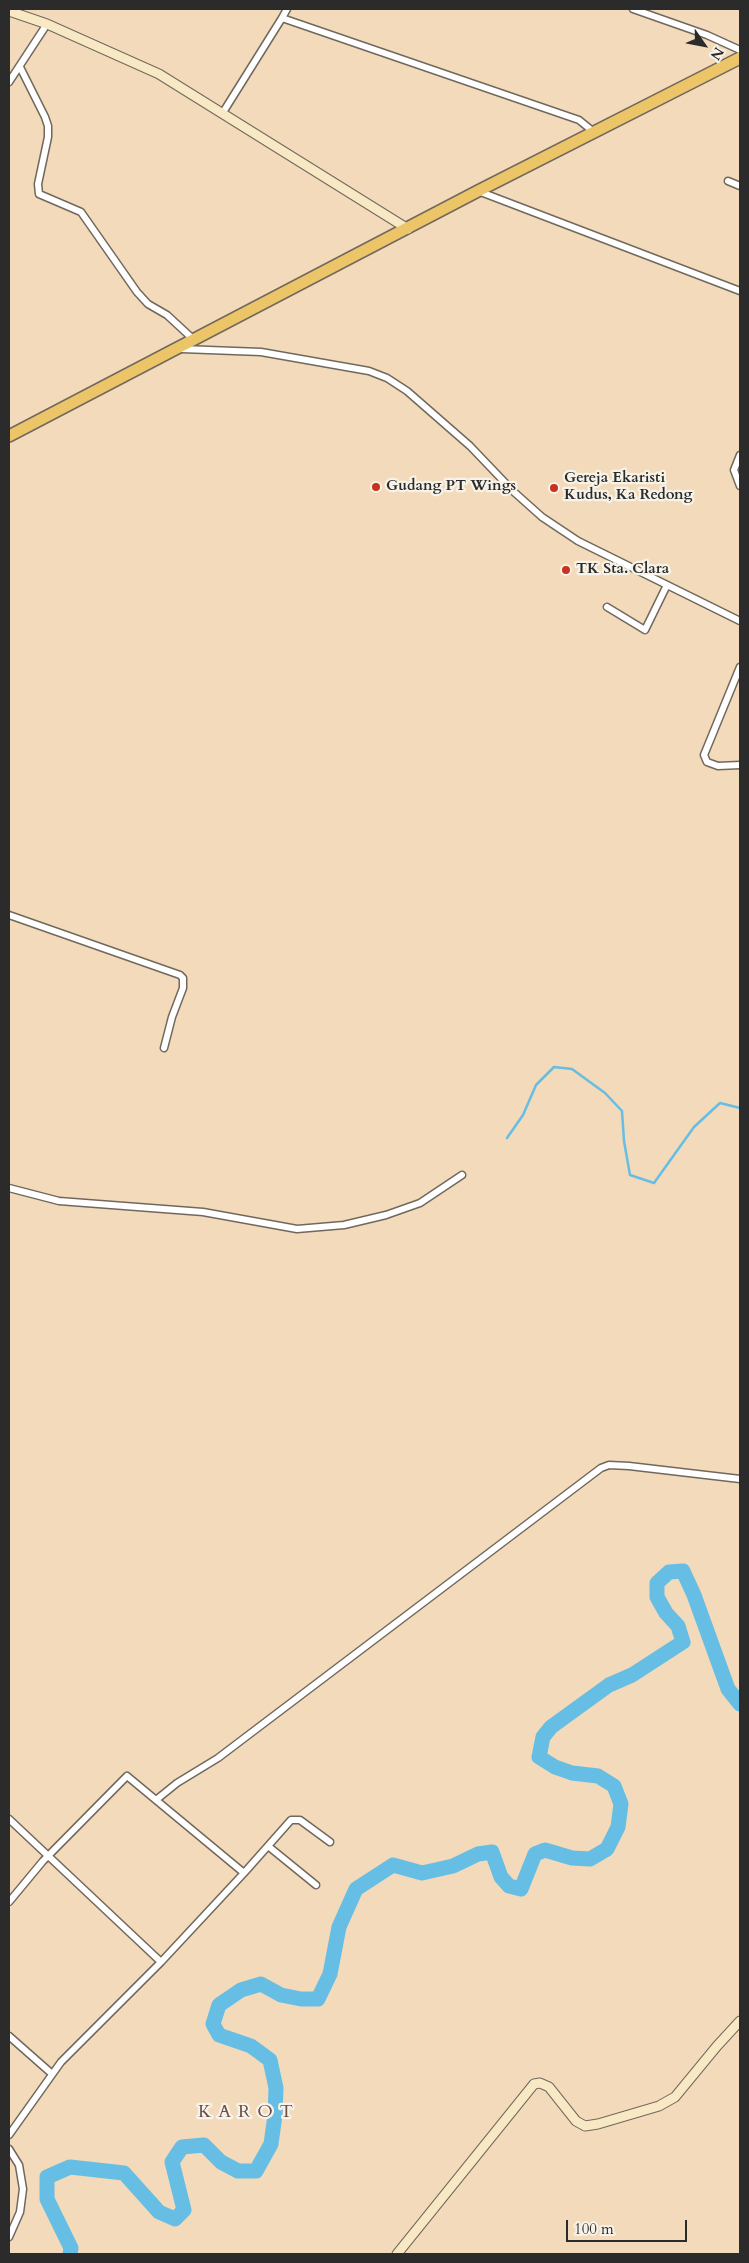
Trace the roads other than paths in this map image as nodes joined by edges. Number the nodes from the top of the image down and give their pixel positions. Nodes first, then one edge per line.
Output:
1 (287, 9) edge
2 (633, 9) edge
3 (9, 11) edge
4 (282, 18) junction
5 (47, 24) junction
6 (740, 50) edge
7 (740, 58) edge
8 (20, 67) junction
9 (9, 82) edge
10 (222, 114) junction
11 (595, 133) junction
12 (728, 181) dead end
13 (740, 186) edge
14 (478, 191) junction
15 (408, 229) junction
16 (740, 291) edge
17 (193, 339) junction
18 (176, 348) junction
19 (9, 436) edge
20 (740, 455) edge
21 (740, 486) edge
22 (667, 585) junction
23 (607, 607) dead end
24 (740, 621) edge
25 (740, 667) edge
26 (740, 764) edge
27 (9, 915) edge
28 (164, 1048) dead end
29 (462, 1174) dead end
30 (9, 1188) edge
31 (740, 1479) edge
32 (156, 1800) junction
33 (9, 1818) edge
34 (330, 1842) dead end
35 (268, 1846) junction
36 (47, 1857) junction
37 (244, 1873) junction
38 (316, 1885) dead end
39 (9, 1902) edge
40 (160, 1962) junction
41 (740, 2021) edge
42 (9, 2036) edge
43 (51, 2073) junction
44 (9, 2135) edge
45 (9, 2149) edge
46 (9, 2237) edge
47 (397, 2254) edge

1 - 4 street
2 - 6 street
3 - 5 street
4 - 10 street
4 - 11 street
5 - 8 street
5 - 10 street
7 - 11 highway
8 - 9 street
8 - 17 street
10 - 15 street
11 - 14 highway
12 - 13 street
14 - 15 highway
14 - 16 street
15 - 17 highway
17 - 18 highway
18 - 19 highway
18 - 22 street
20 - 21 street
22 - 23 street
22 - 24 street
25 - 26 street
27 - 28 street
29 - 30 street
31 - 32 street
32 - 36 street
32 - 37 street
33 - 36 street
34 - 35 street
35 - 37 street
35 - 38 street
36 - 39 street
36 - 40 street
37 - 40 street
40 - 43 street
41 - 47 street
42 - 43 street
43 - 44 street
45 - 46 street

